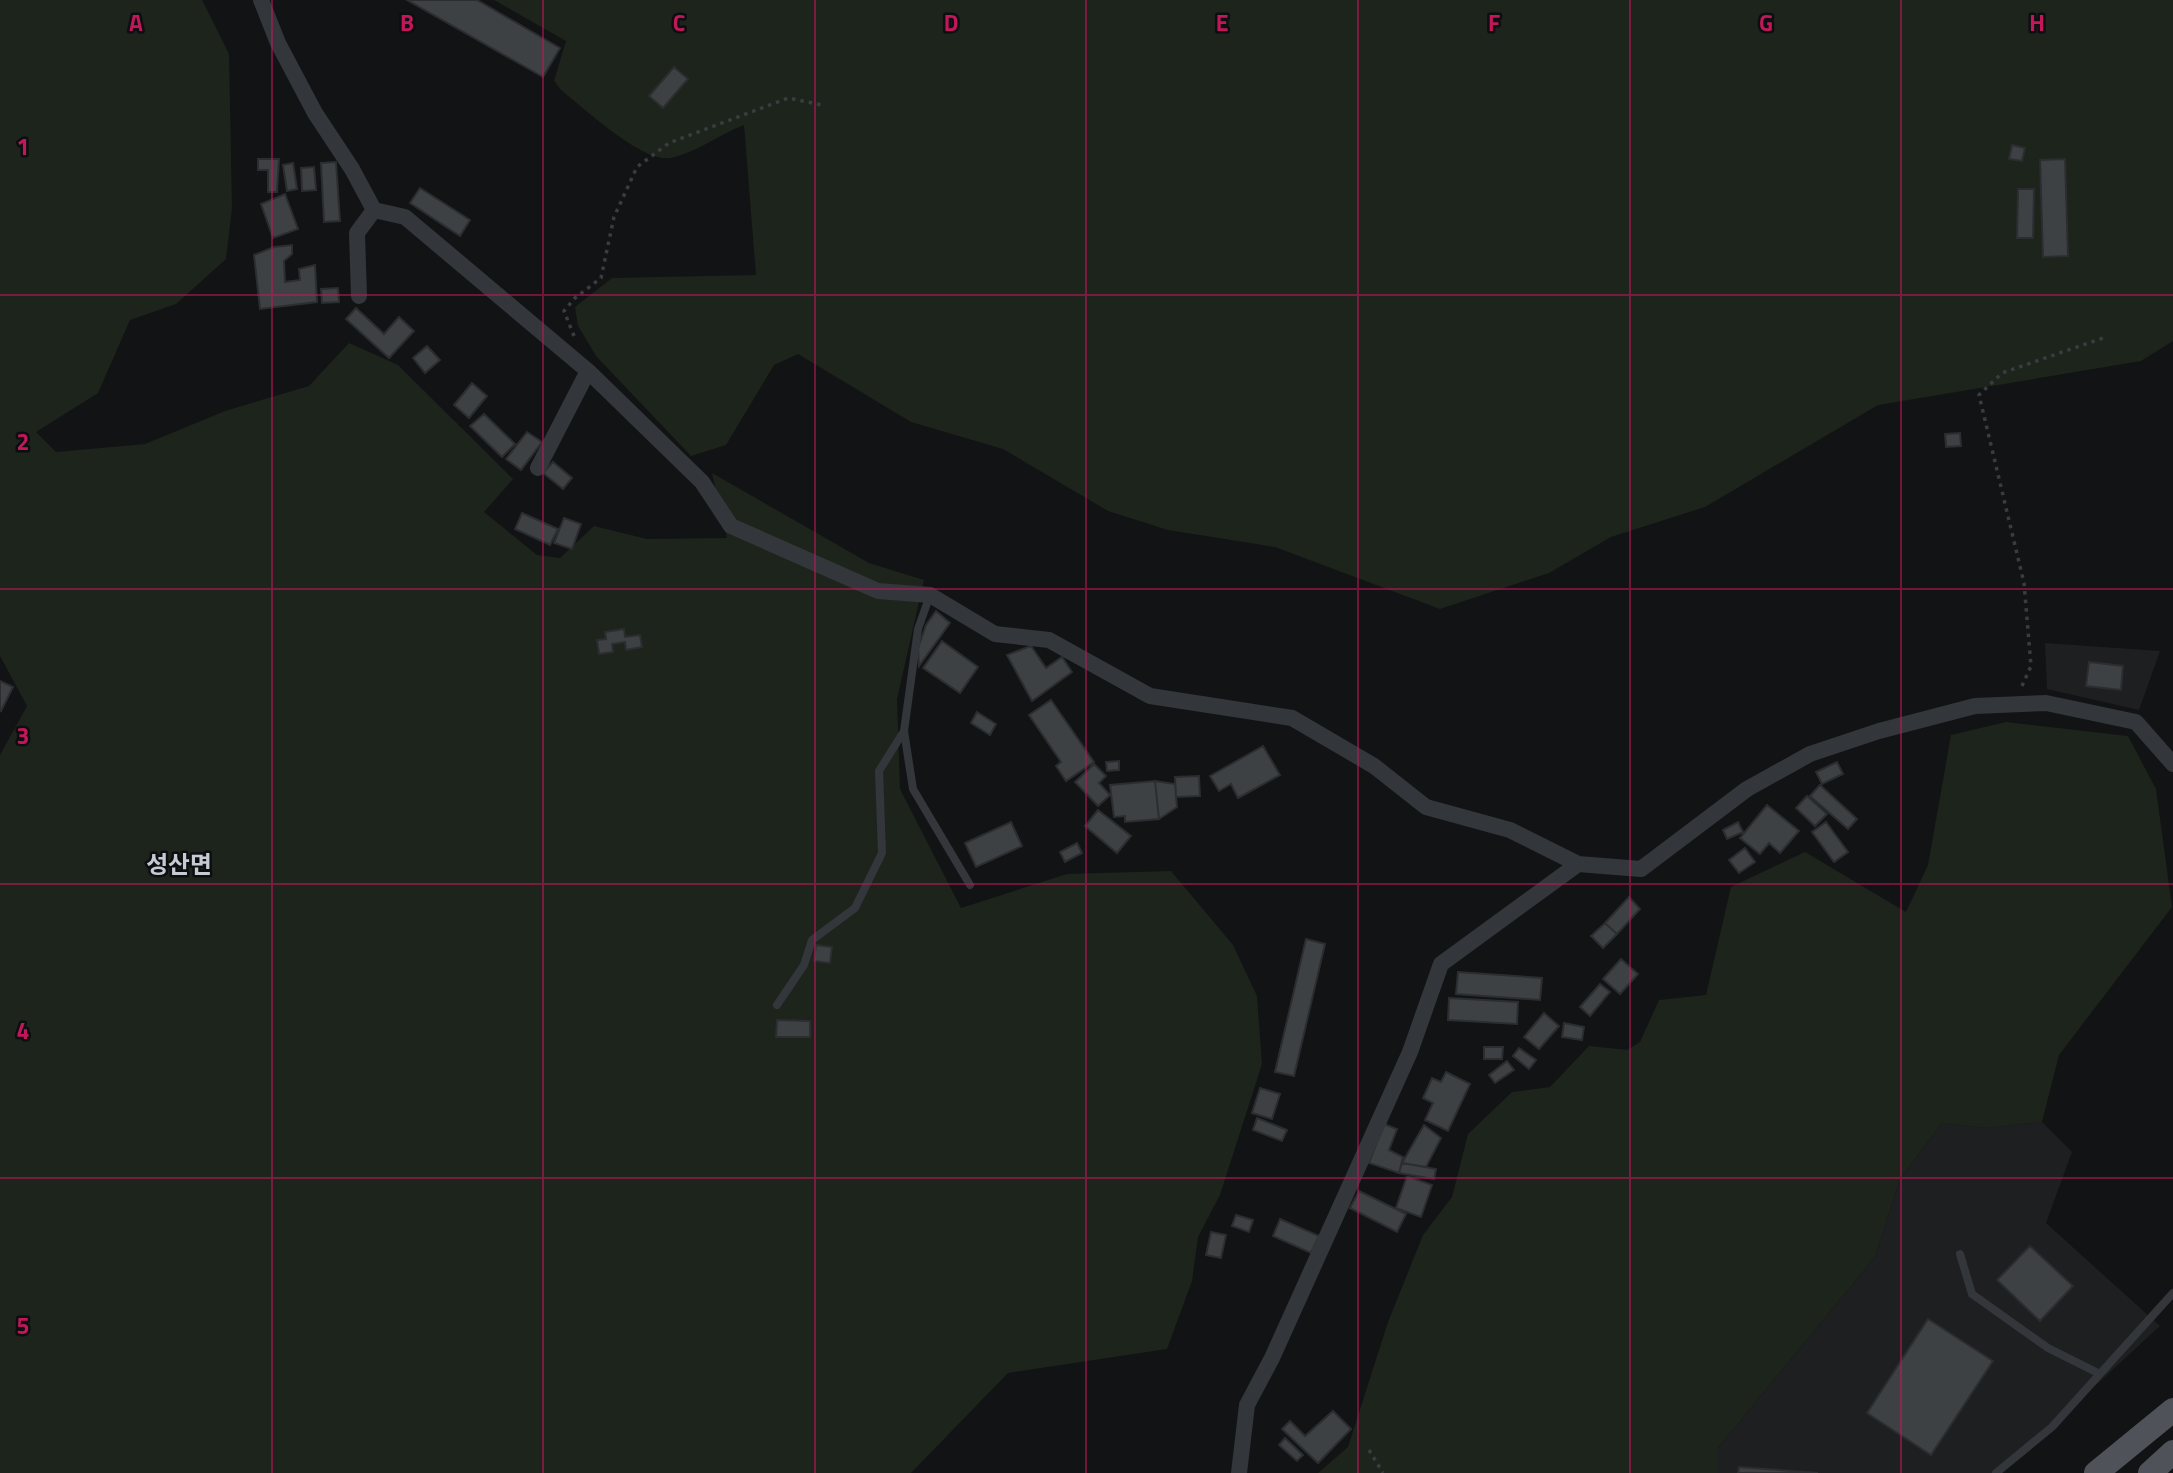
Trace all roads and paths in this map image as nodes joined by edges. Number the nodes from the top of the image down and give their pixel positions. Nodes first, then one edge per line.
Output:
1 (261, 0) edge
2 (822, 105) dead end
3 (374, 210) junction
4 (359, 296) dead end
5 (2103, 338) dead end
6 (588, 371) junction
7 (538, 468) dead end
8 (930, 595) junction
9 (2014, 704) junction
10 (904, 731) junction
11 (2173, 764) edge
12 (1578, 864) junction
13 (970, 885) dead end
14 (777, 1005) dead end
15 (1960, 1254) dead end
16 (2173, 1293) edge
17 (2100, 1374) junction
18 (2173, 1410) edge
19 (1369, 1450) dead end
20 (2173, 1452) edge
21 (1239, 1473) edge
22 (1383, 1473) edge
23 (1996, 1473) edge
24 (2096, 1473) edge
25 (2150, 1473) edge

1 - 3 street
2 - 6 path
3 - 4 street
3 - 6 street
5 - 9 path
6 - 7 street
6 - 8 street
8 - 10 lane
8 - 12 street
9 - 11 street
9 - 12 street
10 - 13 lane
10 - 14 lane
12 - 21 street
15 - 17 lane
16 - 17 lane
17 - 23 lane
18 - 24 main road
19 - 22 path
20 - 25 main road

